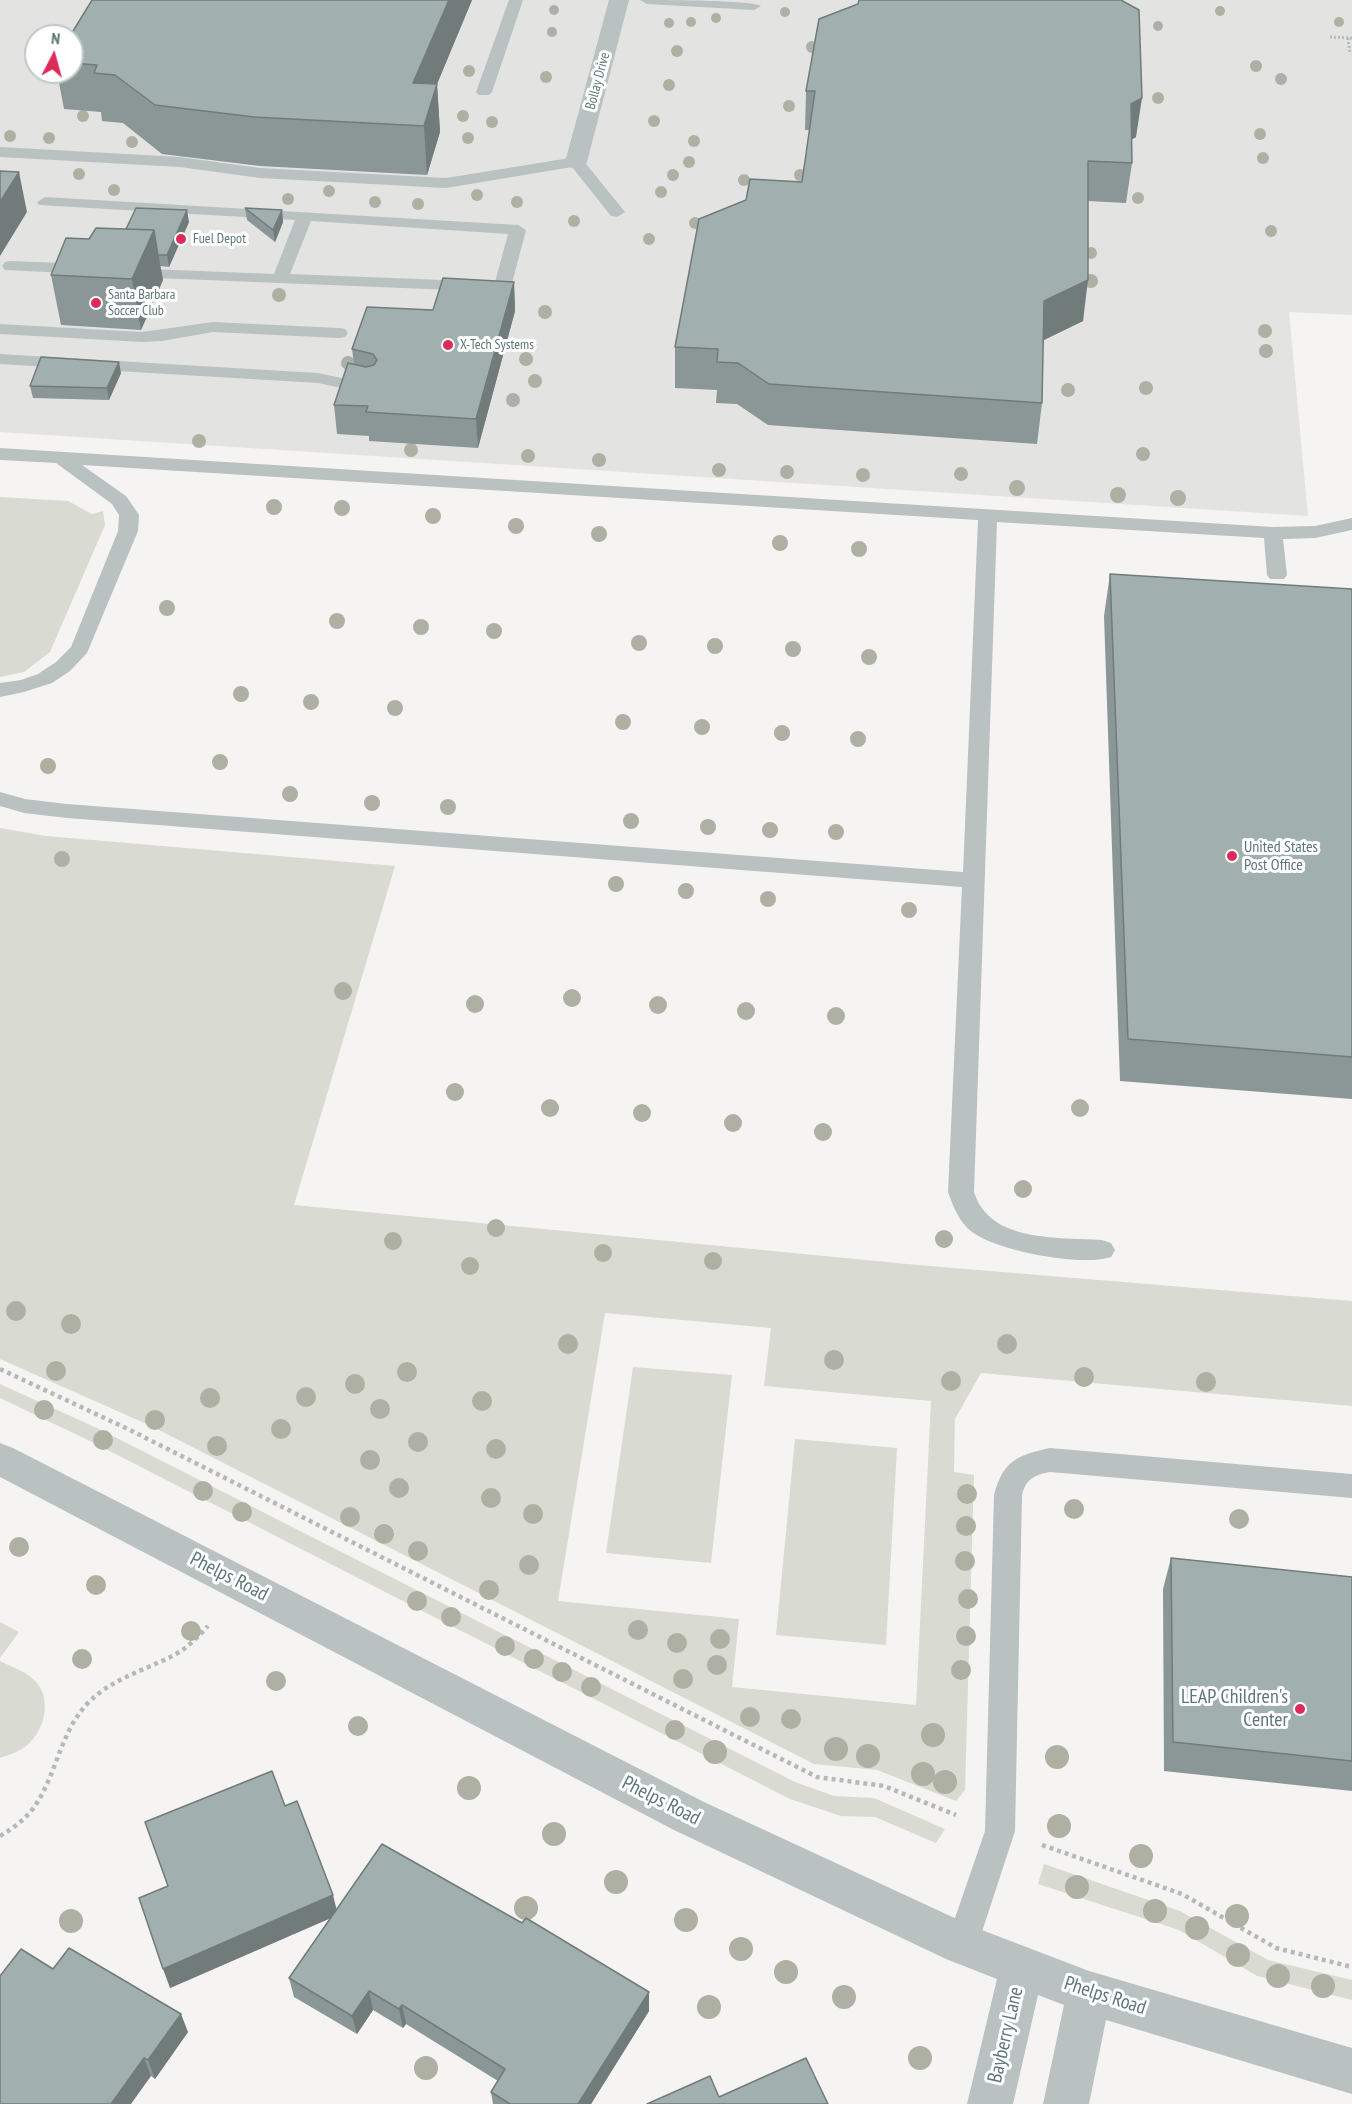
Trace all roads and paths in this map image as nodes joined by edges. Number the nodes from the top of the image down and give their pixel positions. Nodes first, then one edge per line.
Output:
1 (516, 0) edge
2 (619, 0) edge
3 (647, 0) edge
4 (754, 6) dead end
5 (1330, 37) dead end
6 (1350, 38) edge
7 (1350, 54) dead end
8 (484, 92) dead end
9 (0, 152) edge
10 (576, 162) junction
11 (45, 202) dead end
12 (134, 206) junction
13 (617, 213) dead end
14 (305, 216) junction
15 (123, 227) edge
16 (11, 266) dead end
17 (280, 279) junction
18 (0, 329) edge
19 (339, 333) dead end
20 (0, 359) edge
21 (369, 389) edge
22 (0, 454) edge
23 (61, 458) junction
24 (988, 516) junction
25 (1352, 524) edge
26 (1273, 533) junction
27 (1277, 575) dead end
28 (0, 690) edge
29 (0, 799) edge
30 (973, 880) junction
31 (1102, 1250) dead end
32 (0, 1369) edge
33 (0, 1459) edge
34 (1352, 1485) edge
35 (208, 1626) dead end
36 (957, 1815) dead end
37 (0, 1836) edge
38 (1039, 1844) dead end
39 (962, 1944) junction
40 (1022, 1966) junction
41 (1352, 1967) edge
42 (1089, 1994) junction
43 (1352, 2071) edge
44 (990, 2104) edge
45 (1066, 2104) edge

1 - 8 lane
2 - 10 street, Bollay Drive
3 - 4 lane
5 - 6 path
6 - 7 path
9 - 10 lane
10 - 13 lane
11 - 12 lane
12 - 14 lane
12 - 15 lane
14 - 17 lane
14 - 17 lane
16 - 17 lane
18 - 19 lane
20 - 21 lane
22 - 23 lane
23 - 24 lane
23 - 28 lane
24 - 26 lane
24 - 30 lane
25 - 26 lane
26 - 27 lane
29 - 30 lane
30 - 31 lane
32 - 36 path
33 - 39 street, Phelps Road
34 - 39 lane
35 - 37 path
38 - 41 path
39 - 40 street, Phelps Road
40 - 42 street, Phelps Road
40 - 44 street, Bayberry Lane
42 - 43 street, Phelps Road
42 - 45 street

